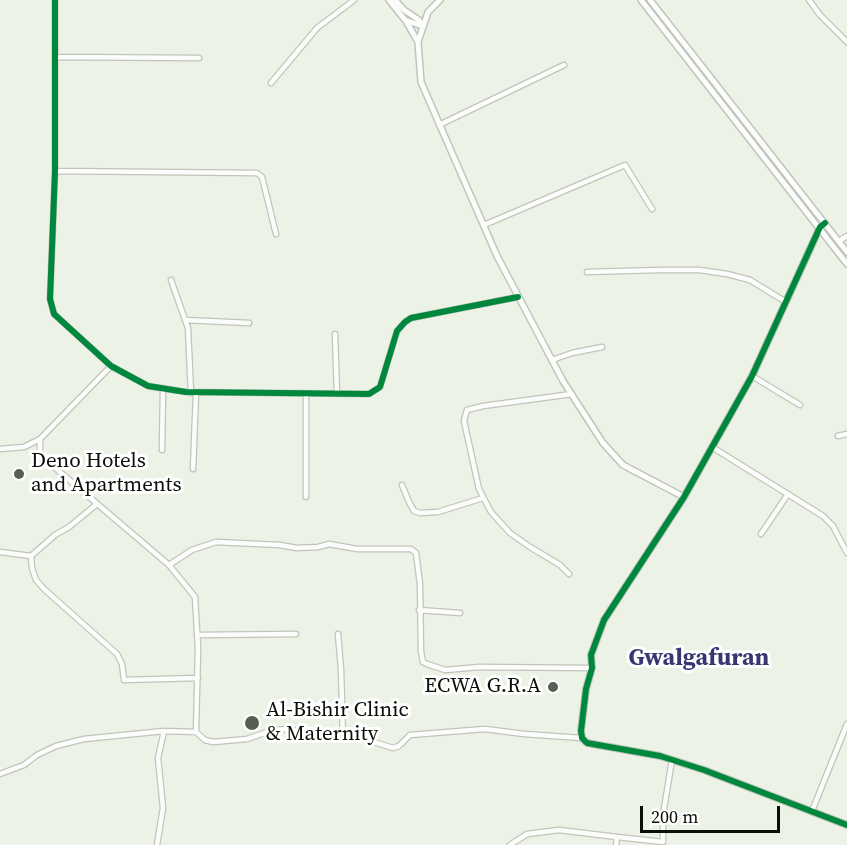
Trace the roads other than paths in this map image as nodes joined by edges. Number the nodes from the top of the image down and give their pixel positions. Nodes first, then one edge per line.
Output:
1 (55, 0) edge
2 (354, 0) edge
3 (389, 0) edge
4 (395, 0) edge
5 (440, 0) edge
6 (641, 0) edge
7 (650, 0) edge
8 (809, 0) edge
9 (428, 12) junction
10 (411, 14) junction
11 (405, 20) junction
12 (422, 26) junction
13 (418, 42) junction
14 (847, 42) edge
15 (55, 57) junction
16 (199, 58) dead end
17 (564, 65) dead end
18 (271, 83) dead end
19 (439, 125) junction
20 (55, 171) junction
21 (652, 208) dead end
22 (484, 225) junction
23 (822, 225) junction
24 (276, 234) dead end
25 (847, 236) edge
26 (839, 241) junction
27 (847, 252) edge
28 (847, 264) edge
29 (587, 272) dead end
30 (171, 280) dead end
31 (518, 297) junction
32 (786, 302) junction
33 (185, 320) junction
34 (249, 323) dead end
35 (335, 334) dead end
36 (602, 347) dead end
37 (552, 360) junction
38 (111, 366) junction
39 (752, 376) junction
40 (163, 389) junction
41 (194, 393) junction
42 (306, 394) junction
43 (337, 394) junction
44 (572, 394) junction
45 (800, 405) dead end
46 (847, 434) edge
47 (838, 436) dead end
48 (40, 440) junction
49 (712, 447) junction
50 (0, 449) edge
51 (162, 450) dead end
52 (193, 469) dead end
53 (402, 485) dead end
54 (788, 494) junction
55 (306, 497) dead end
56 (684, 497) junction
57 (483, 498) junction
58 (97, 504) junction
59 (761, 534) dead end
60 (846, 550) edge
61 (0, 552) edge
62 (31, 556) junction
63 (169, 565) junction
64 (569, 574) dead end
65 (419, 610) junction
66 (460, 613) dead end
67 (296, 634) dead end
68 (338, 634) dead end
69 (197, 635) junction
70 (592, 668) junction
71 (198, 678) junction
72 (847, 724) edge
73 (164, 731) junction
74 (195, 732) junction
75 (582, 738) junction
76 (343, 739) junction
77 (672, 760) junction
78 (0, 774) edge
79 (812, 811) junction
80 (847, 825) edge
81 (617, 837) junction
82 (662, 844) edge
83 (157, 845) edge
84 (510, 845) edge
85 (616, 845) edge

1 - 15 street
2 - 18 street
3 - 11 street
4 - 10 street
5 - 9 street
6 - 23 street
7 - 23 street
8 - 14 street
9 - 10 street
9 - 12 street
10 - 12 street
11 - 12 street
11 - 13 street
12 - 13 street
13 - 19 street
15 - 16 street
15 - 20 street
17 - 19 street
19 - 22 street
20 - 24 street
20 - 38 street
21 - 22 street
22 - 31 street
23 - 26 street
23 - 28 street
23 - 32 street
25 - 26 street
26 - 27 street
29 - 32 street
30 - 33 street
31 - 37 street
31 - 43 street
32 - 39 street
33 - 34 street
33 - 41 street
35 - 43 street
36 - 37 street
37 - 44 street
38 - 40 street
38 - 48 street
39 - 45 street
39 - 49 street
40 - 41 street
40 - 51 street
41 - 42 street
41 - 52 street
42 - 43 street
42 - 55 street
44 - 56 street
44 - 57 street
46 - 47 street
48 - 50 street
48 - 58 street
49 - 54 street
49 - 56 street
53 - 57 street
54 - 59 street
54 - 60 street
56 - 70 street
57 - 64 street
58 - 62 street
58 - 63 street
61 - 62 street
62 - 71 street
63 - 65 street
63 - 69 street
65 - 66 street
65 - 70 street
67 - 69 street
68 - 76 street
69 - 71 street
70 - 75 street
71 - 74 street
72 - 79 street
73 - 74 street
73 - 78 street
73 - 83 street
74 - 76 street
75 - 76 street
75 - 77 street
77 - 79 street
77 - 82 street
79 - 80 street
81 - 82 street
81 - 84 street
81 - 85 street

